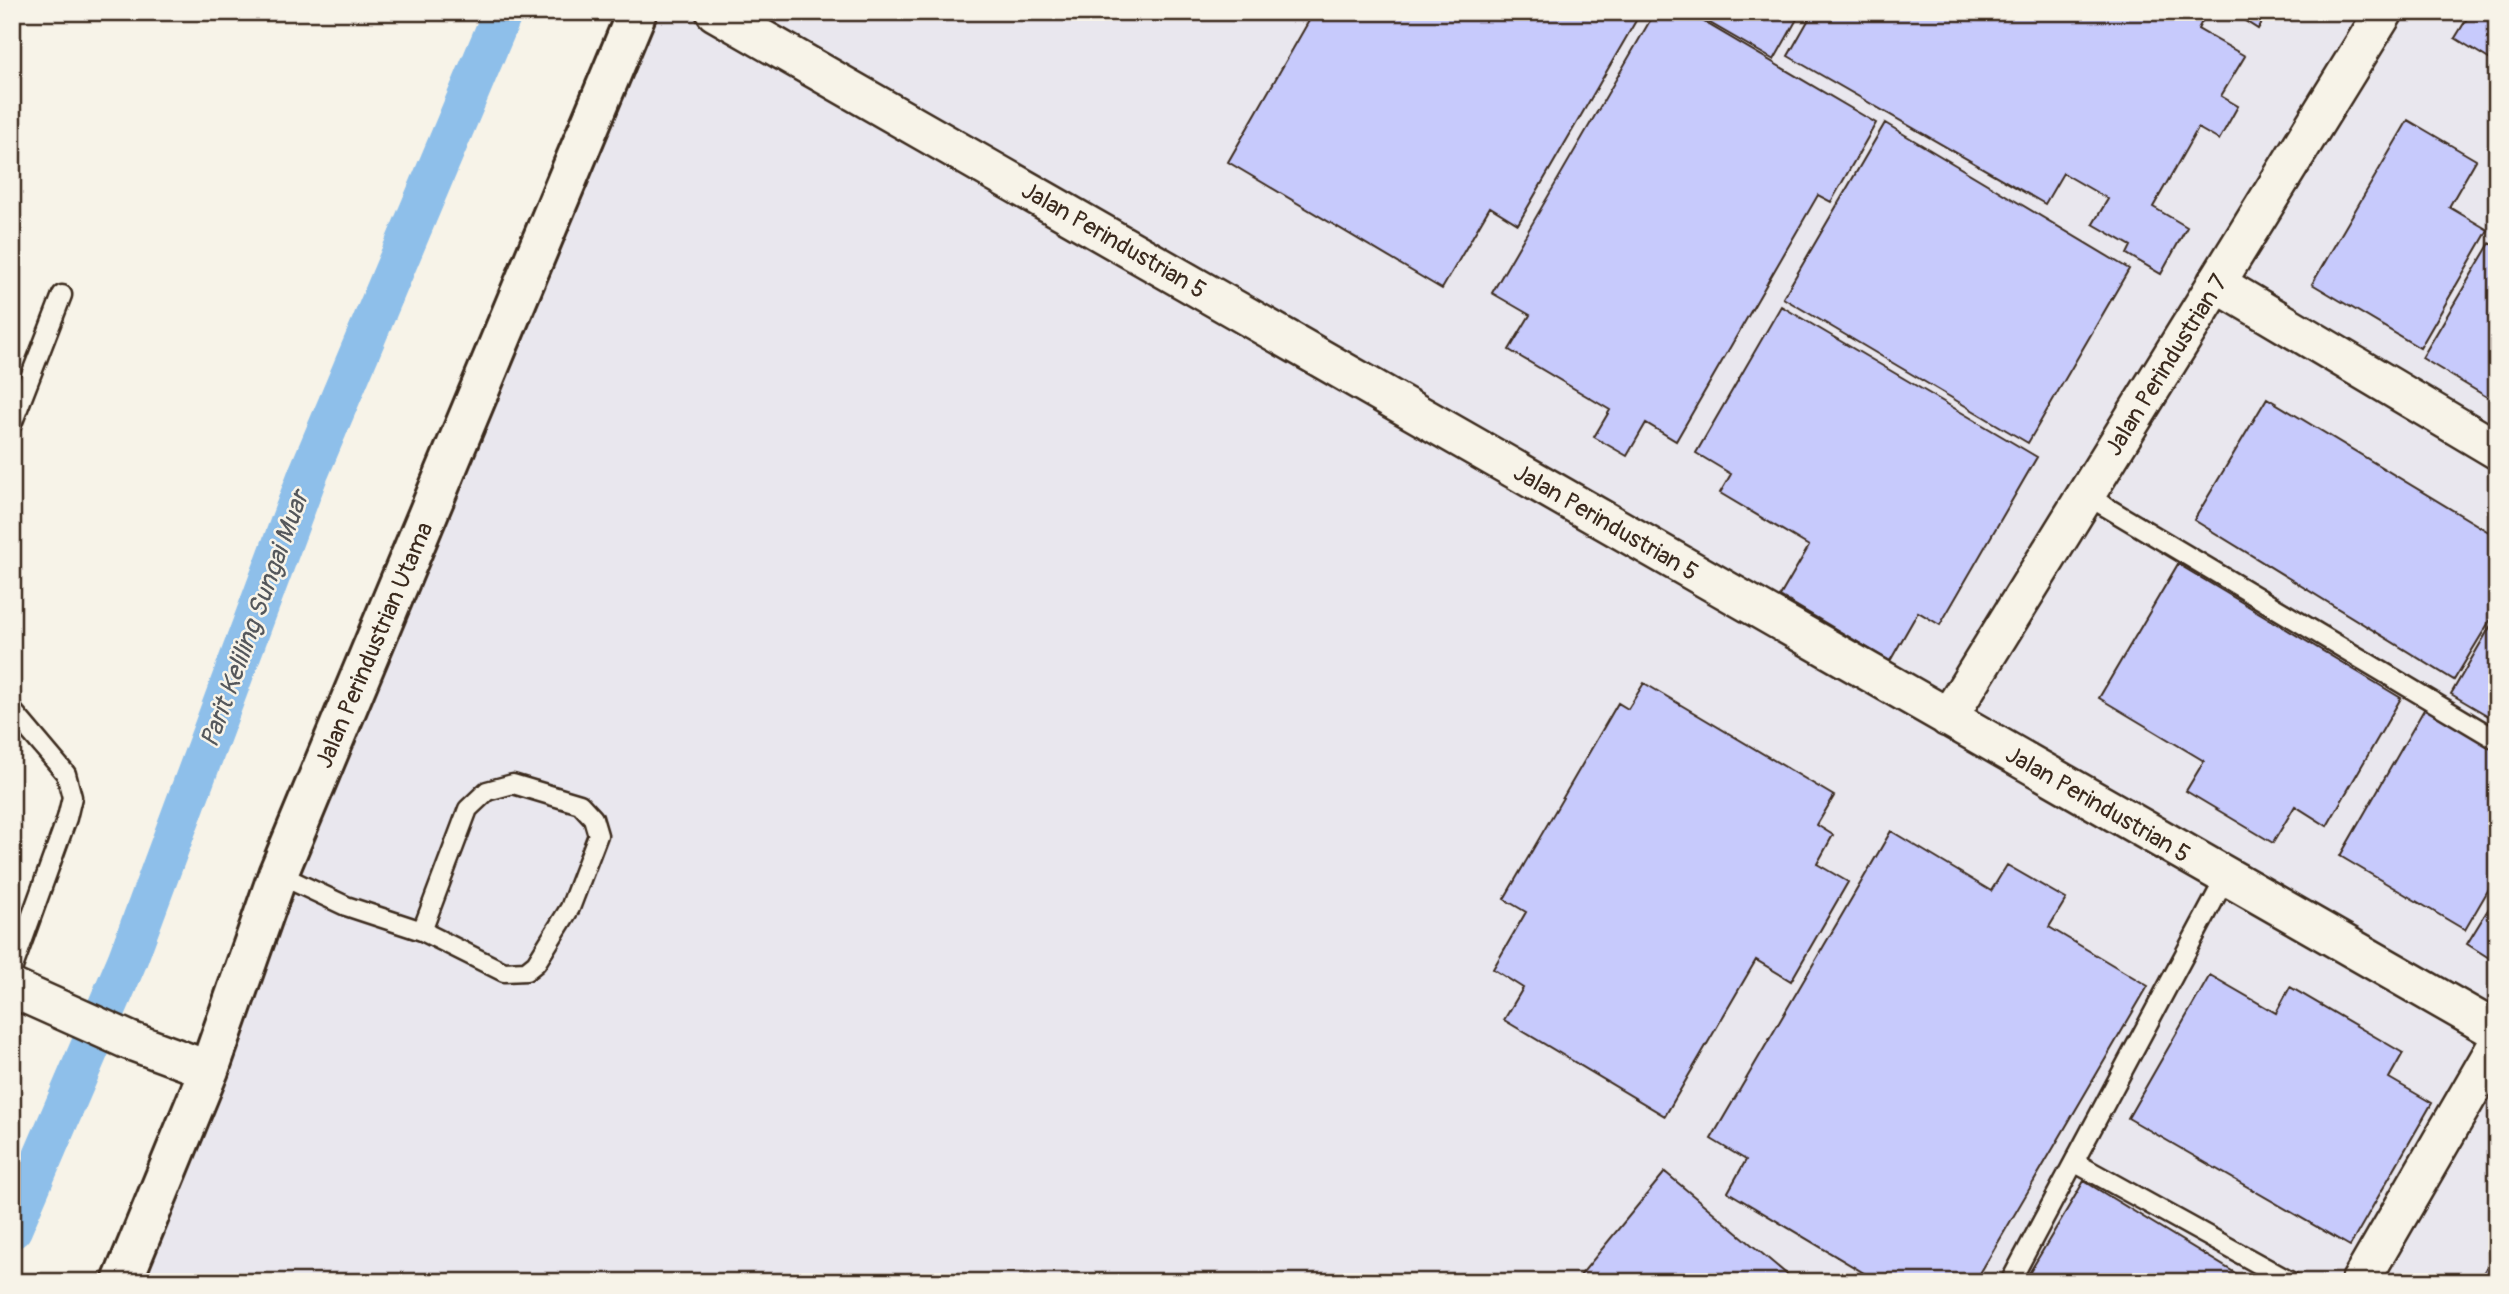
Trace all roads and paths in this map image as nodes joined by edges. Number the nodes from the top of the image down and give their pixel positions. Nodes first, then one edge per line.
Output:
1 (637, 12) edge
2 (715, 12) edge
3 (2384, 12) edge
4 (2216, 283) junction
5 (62, 295) dead end
6 (12, 424) edge
7 (2497, 450) edge
8 (2086, 495) junction
9 (12, 710) edge
10 (1948, 718) junction
11 (2497, 740) edge
12 (278, 874) junction
13 (2226, 877) junction
14 (422, 931) junction
15 (12, 970) edge
16 (28, 994) edge
17 (2497, 1031) edge
18 (2497, 1045) edge
19 (208, 1070) junction
20 (2074, 1161) junction
21 (122, 1282) edge
22 (2010, 1282) edge
23 (2291, 1282) edge
24 (2360, 1282) edge

1 - 12 street, Jalan Perindustrian Utama
2 - 10 street, Jalan Perindustrian 5
3 - 4 street, Jalan Perindustrian 7
4 - 7 street
4 - 8 street, Jalan Perindustrian 7
5 - 6 lane
8 - 10 street, Jalan Perindustrian 7
8 - 11 lane
9 - 15 lane
10 - 13 street, Jalan Perindustrian 5
12 - 14 lane
12 - 19 street, Jalan Perindustrian Utama
13 - 17 street, Jalan Perindustrian 5
13 - 20 lane
14 - 14 lane
16 - 19 street
18 - 24 street
19 - 21 street, Jalan Perindustrian Utama
20 - 22 lane
20 - 23 lane

